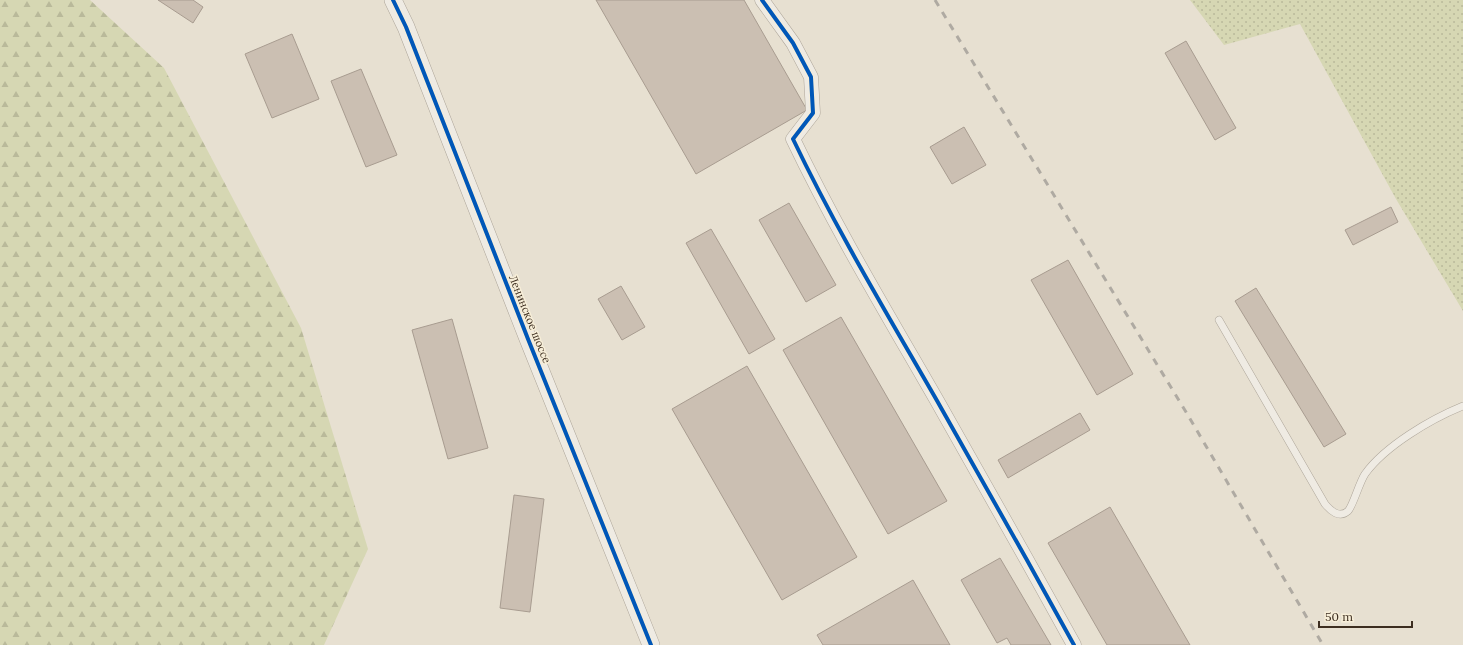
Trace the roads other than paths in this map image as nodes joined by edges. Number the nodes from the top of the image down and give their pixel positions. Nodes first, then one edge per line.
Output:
1 (393, 0) edge
2 (762, 0) edge
3 (1219, 320) dead end
4 (1463, 406) edge
5 (651, 645) edge
6 (1074, 645) edge

1 - 5 street, Ленинское шоссе
2 - 6 street
3 - 4 lane

